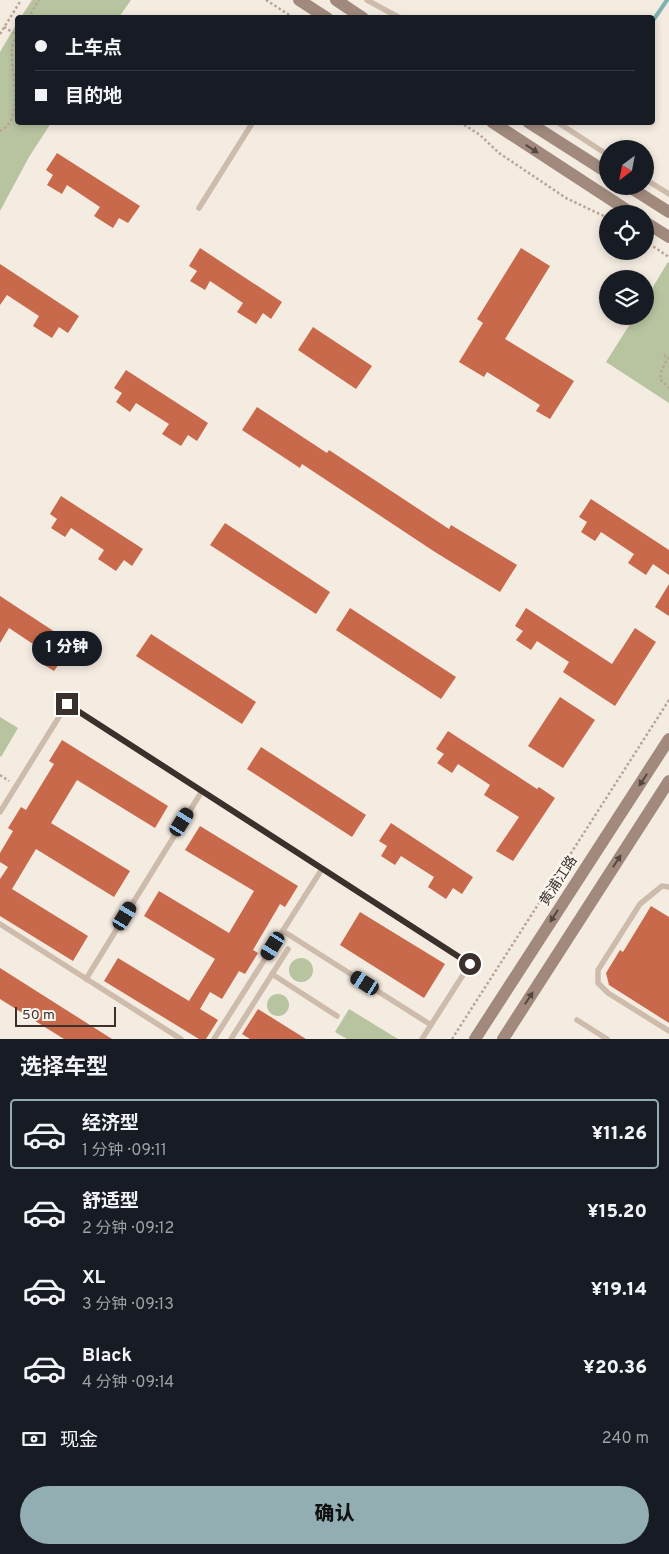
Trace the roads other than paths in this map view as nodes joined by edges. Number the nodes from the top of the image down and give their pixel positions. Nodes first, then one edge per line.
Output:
1 (300, 0) edge
2 (336, 0) edge
3 (367, 0) edge
4 (322, 15) edge
5 (358, 15) edge
6 (394, 15) edge
7 (252, 125) edge
8 (497, 125) edge
9 (533, 125) edge
10 (562, 125) edge
11 (599, 149) edge
12 (599, 167) edge
13 (654, 185) edge
14 (669, 194) edge
15 (642, 195) edge
16 (619, 205) edge
17 (199, 208) dead end
18 (669, 212) edge
19 (654, 228) edge
20 (669, 237) edge
21 (669, 739) edge
22 (669, 781) edge
23 (202, 791) junction
24 (0, 812) edge
25 (322, 869) junction
26 (669, 887) edge
27 (0, 924) edge
28 (283, 931) junction
29 (288, 949) dead end
30 (272, 974) junction
31 (86, 978) junction
32 (337, 1016) dead end
33 (577, 1020) dead end
34 (431, 1025) junction
35 (669, 1032) edge
36 (181, 1039) edge
37 (214, 1039) edge
38 (231, 1039) edge
39 (422, 1039) edge
40 (475, 1039) edge
41 (503, 1039) edge
42 (607, 1039) edge

1 - 4 street
2 - 5 street
3 - 6 lane
7 - 17 lane
8 -> 16 street
9 - 12 street
10 - 11 lane
13 - 14 lane
15 - 18 street
19 - 20 street
21 -> 40 street, 黄浦江路
41 -> 22 street
23 - 24 lane
23 - 25 lane
23 - 31 lane
25 - 28 lane
25 - 34 lane
26 - 35 lane
27 - 31 lane
28 - 34 lane
28 - 37 lane
29 - 30 lane
30 - 32 lane
30 - 38 lane
31 - 36 lane
33 - 42 lane
34 - 39 lane

